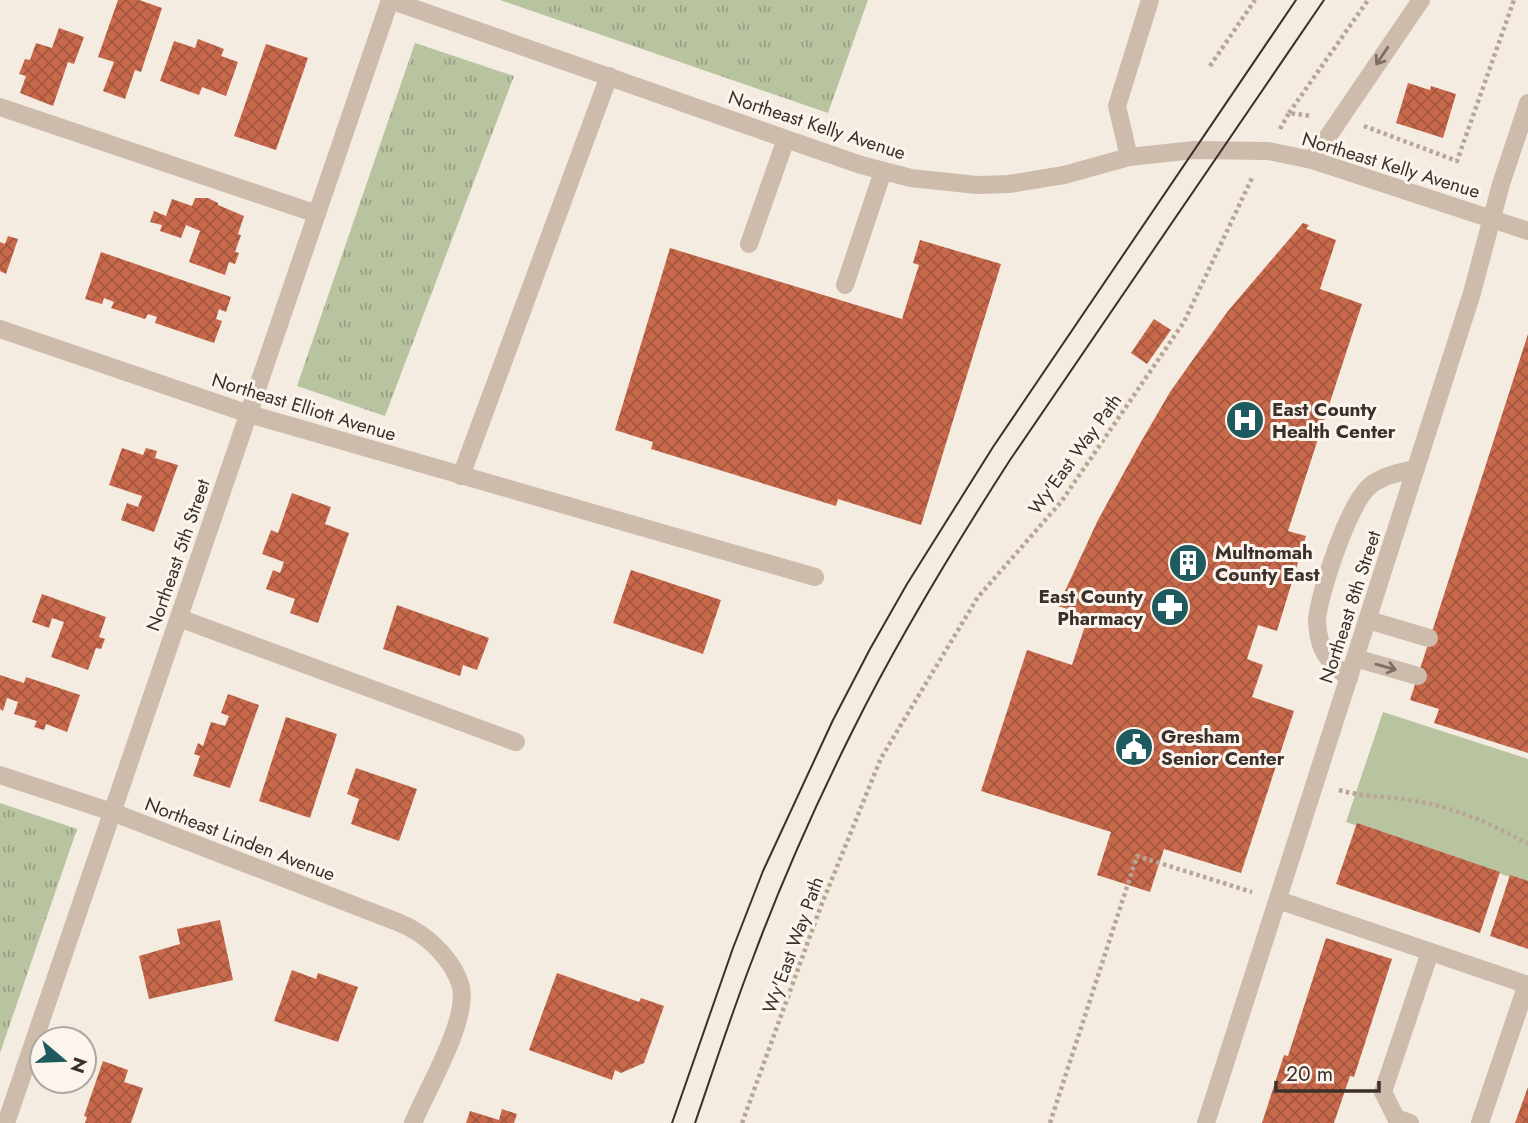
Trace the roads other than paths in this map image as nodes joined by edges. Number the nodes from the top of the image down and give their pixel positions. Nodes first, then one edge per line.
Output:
1 (390, 0) edge
2 (1150, 0) edge
3 (1420, 0) edge
4 (609, 76) junction
5 (1528, 103) edge
6 (0, 107) edge
7 (786, 139) junction
8 (1129, 157) junction
9 (1312, 159) junction
10 (883, 171) junction
11 (317, 214) junction
12 (1492, 219) junction
13 (1528, 231) edge
14 (749, 244) dead end
15 (845, 285) dead end
16 (0, 329) edge
17 (249, 414) junction
18 (1416, 468) junction
19 (461, 476) junction
20 (815, 576) dead end
21 (179, 618) junction
22 (1368, 620) junction
23 (1430, 638) dead end
24 (1355, 658) junction
25 (1418, 676) dead end
26 (1349, 679) junction
27 (516, 742) dead end
28 (0, 775) edge
29 (112, 812) junction
30 (1278, 900) junction
31 (1430, 952) junction
32 (1527, 984) edge
33 (6, 1123) edge
34 (413, 1123) edge
35 (1206, 1123) edge
36 (1410, 1123) edge
37 (1480, 1123) edge

1 - 4 street, Northeast Kelly Avenue
1 - 11 street, Northeast 5th Street
2 - 8 street
3 -> 9 street
4 - 7 street, Northeast Kelly Avenue
4 - 19 street
5 - 12 street, Northeast 8th Street
6 - 11 street
7 - 10 street, Northeast Kelly Avenue
7 - 14 street
8 - 9 street, Northeast Kelly Avenue
8 - 10 street, Northeast Kelly Avenue
9 - 12 street, Northeast Kelly Avenue
10 - 15 street
11 - 17 street, Northeast 5th Street
12 - 13 street, Northeast Kelly Avenue
12 - 18 street, Northeast 8th Street
16 - 17 street, Northeast Elliott Avenue
17 - 19 street, Northeast Elliott Avenue
17 - 21 street, Northeast 5th Street
18 - 22 street, Northeast 8th Street
18 - 26 street
19 - 20 street, Northeast Elliott Avenue
21 - 27 street
21 - 29 street, Northeast 5th Street
22 - 23 street
22 - 24 street, Northeast 8th Street
24 -> 25 street
24 - 26 street, Northeast 8th Street
26 - 30 street, Northeast 8th Street
28 - 29 street, Northeast Linden Avenue
29 - 33 street, Northeast 5th Street
29 - 34 street, Northeast Linden Avenue
30 - 31 street
30 - 35 street, Northeast 8th Street
31 - 32 street
31 - 36 street
32 - 37 street

